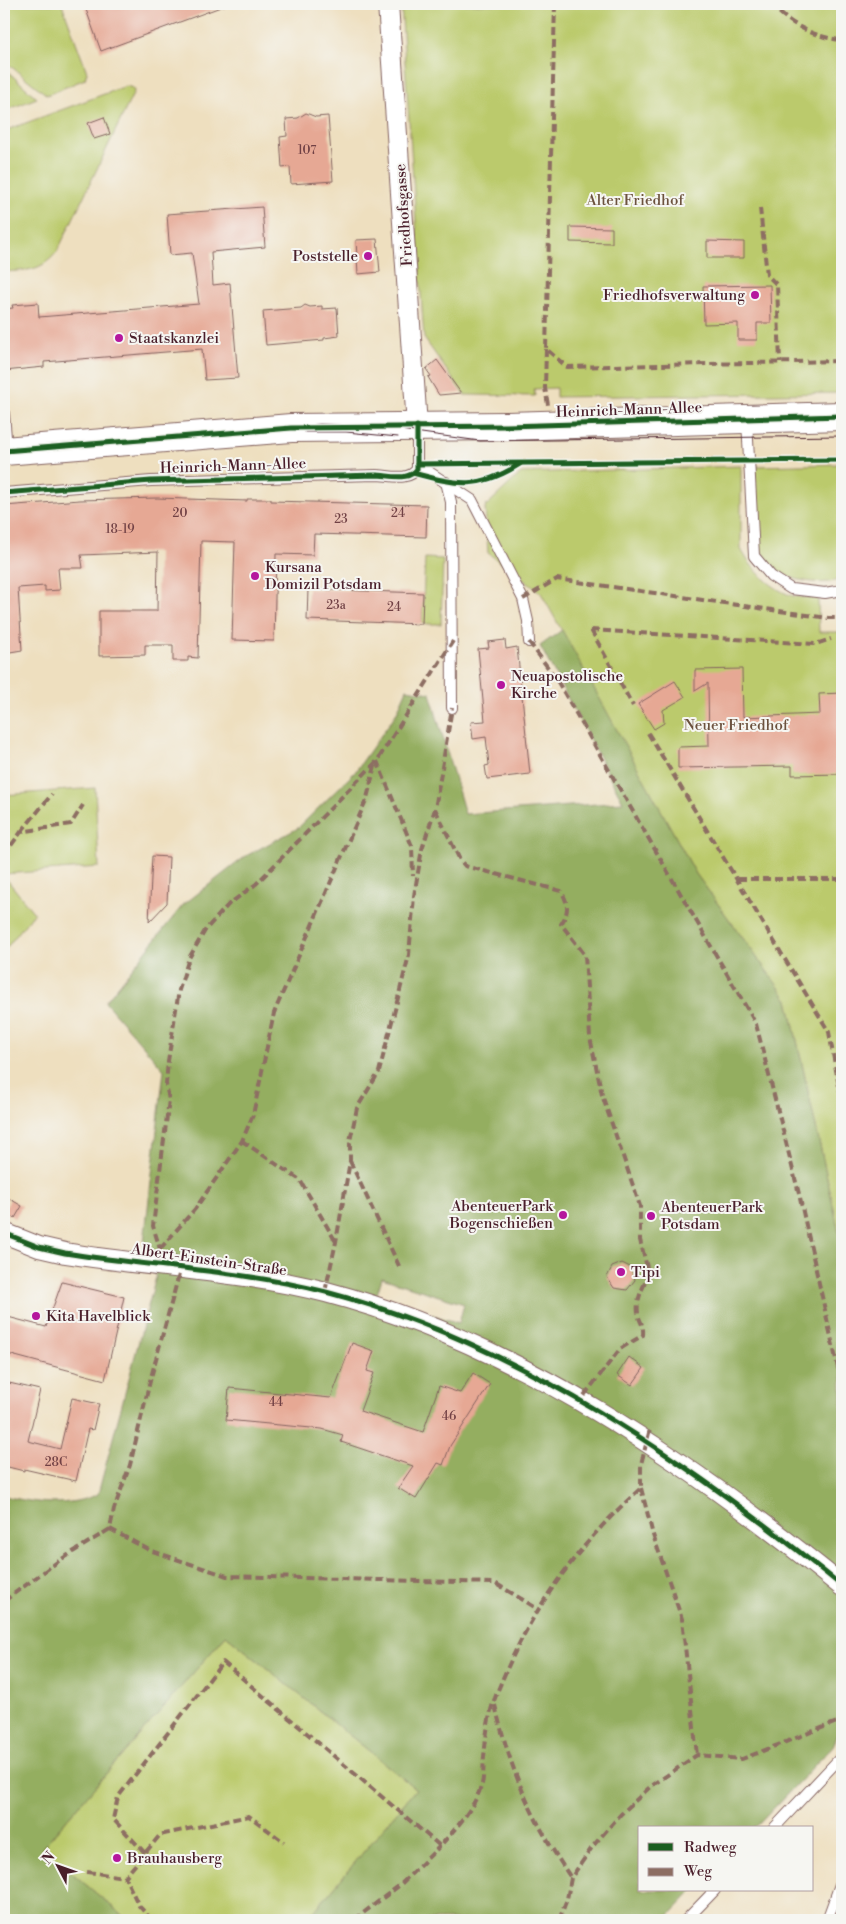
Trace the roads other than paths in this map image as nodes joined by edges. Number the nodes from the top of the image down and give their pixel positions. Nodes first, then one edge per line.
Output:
1 (388, 4) edge
2 (4, 413) edge
3 (842, 416) edge
4 (746, 419) junction
5 (417, 426) junction
6 (5, 451) edge
7 (418, 464) junction
8 (446, 482) junction
9 (4, 493) edge
10 (842, 590) edge
11 (529, 642) dead end
12 (452, 708) dead end
13 (4, 1233) edge
14 (842, 1586) edge
15 (842, 1756) edge
16 (776, 1826) edge
17 (842, 1879) edge
18 (713, 1892) edge
19 (686, 1920) edge
20 (827, 1920) edge

1 - 5 street, Friedhofsgasse
2 - 6 lane
3 - 4 main road, Heinrich-Mann-Allee
4 - 5 main road, Heinrich-Mann-Allee
4 - 10 lane
5 - 6 main road, Heinrich-Mann-Allee
5 - 7 lane
7 - 8 lane
7 - 9 lane, Heinrich-Mann-Allee
8 - 11 lane
8 - 12 lane
13 - 14 street, Albert-Einstein-Straße
15 - 16 lane
17 - 20 lane
18 - 19 lane

